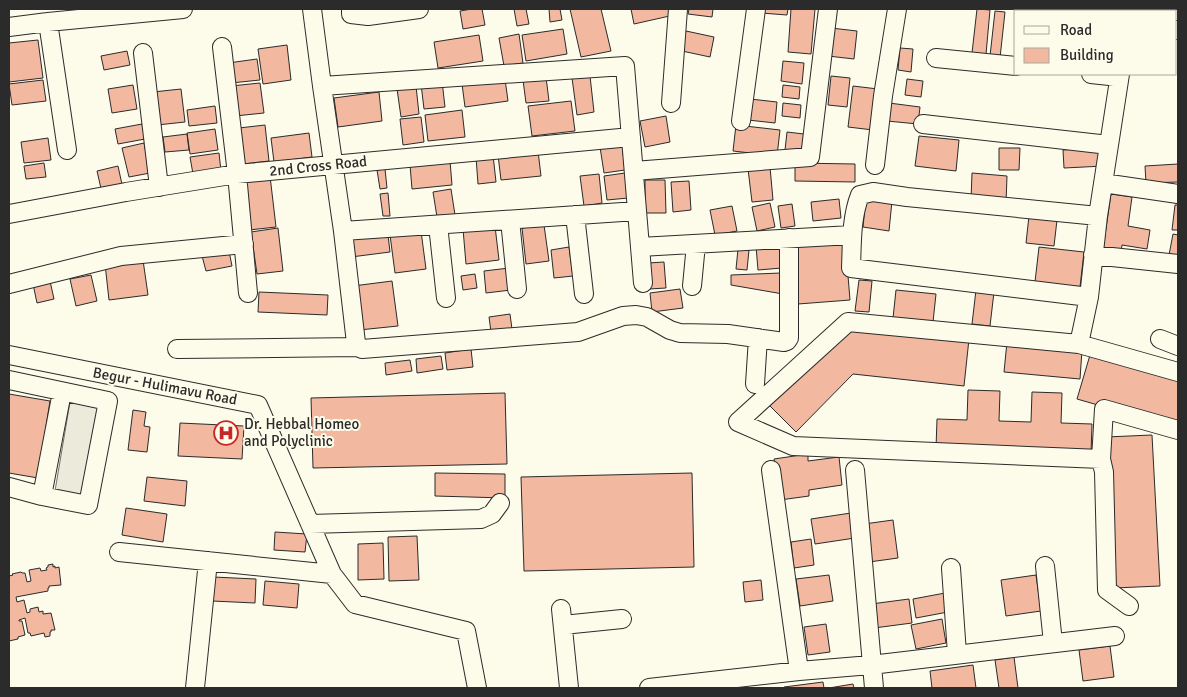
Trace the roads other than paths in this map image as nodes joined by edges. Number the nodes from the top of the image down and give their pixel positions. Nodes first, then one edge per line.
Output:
1 (183, 9) edge
2 (312, 9) edge
3 (352, 9) edge
4 (419, 9) edge
5 (678, 9) edge
6 (756, 9) edge
7 (828, 9) edge
8 (897, 9) edge
9 (48, 22) junction
10 (9, 27) edge
11 (222, 47) dead end
12 (143, 53) dead end
13 (936, 58) dead end
14 (1014, 66) edge
15 (1119, 75) edge
16 (322, 86) junction
17 (671, 103) dead end
18 (741, 121) dead end
19 (923, 124) dead end
20 (630, 136) junction
21 (1109, 145) junction
22 (67, 150) dead end
23 (334, 165) junction
24 (876, 165) dead end
25 (634, 171) junction
26 (237, 174) junction
27 (1103, 183) junction
28 (159, 186) junction
29 (1178, 194) edge
30 (637, 211) junction
31 (9, 214) edge
32 (575, 215) junction
33 (1098, 216) junction
34 (510, 220) junction
35 (438, 225) junction
36 (344, 231) junction
37 (852, 235) junction
38 (789, 238) junction
39 (244, 244) junction
40 (696, 244) junction
41 (640, 247) junction
42 (1093, 255) junction
43 (1178, 264) edge
44 (643, 283) dead end
45 (9, 284) edge
46 (692, 286) dead end
47 (517, 289) dead end
48 (248, 293) dead end
49 (584, 294) dead end
50 (1089, 297) junction
51 (446, 298) dead end
52 (758, 338) junction
53 (1160, 339) dead end
54 (1079, 344) junction
55 (1178, 346) edge
56 (358, 347) junction
57 (177, 349) dead end
58 (9, 355) edge
59 (1178, 372) edge
60 (9, 380) edge
61 (755, 384) dead end
62 (62, 392) junction
63 (1178, 430) edge
64 (1101, 459) junction
65 (770, 470) dead end
66 (855, 470) dead end
67 (9, 487) edge
68 (42, 496) junction
69 (500, 504) dead end
70 (310, 524) junction
71 (119, 552) dead end
72 (208, 561) junction
73 (1045, 566) dead end
74 (950, 568) dead end
75 (332, 574) junction
76 (1129, 606) dead end
77 (622, 619) dead end
78 (1115, 636) dead end
79 (1053, 643) junction
80 (957, 654) junction
81 (871, 665) junction
82 (800, 671) junction
83 (195, 688) edge
84 (477, 688) edge
85 (569, 688) edge
86 (649, 688) edge
87 (874, 688) edge

1 - 9 street
2 - 16 street
3 - 4 street
5 - 17 street
6 - 18 street
7 - 25 street
8 - 24 street
9 - 10 street
9 - 22 street
11 - 26 street
12 - 28 street
13 - 14 street
15 - 21 street
16 - 20 street
16 - 23 street
19 - 21 street
20 - 23 street, 2nd Cross Road
20 - 25 street
21 - 27 street
23 - 26 street, 2nd Cross Road
23 - 36 street
25 - 30 street
26 - 28 street, 2nd Cross Road
26 - 39 street
27 - 29 street
27 - 33 street
28 - 31 street, 2nd Cross Road
30 - 32 street
30 - 41 street
32 - 34 street
32 - 49 street
33 - 37 street
33 - 42 street
34 - 35 street
34 - 47 street
35 - 36 street
35 - 51 street
36 - 56 street
37 - 38 street
37 - 50 street
38 - 40 street
38 - 52 street
39 - 45 street
39 - 48 street
40 - 41 street
40 - 46 street
41 - 44 street
42 - 43 street
42 - 50 street
50 - 54 street
52 - 56 street
52 - 61 street
53 - 55 street
54 - 59 street
54 - 64 street
56 - 57 street
58 - 70 street, Begur - Hulimavu Road
60 - 62 street
62 - 68 street
62 - 68 street
63 - 64 street
64 - 76 street
65 - 82 street
66 - 81 street
67 - 68 street
69 - 70 street
70 - 75 street, Begur - Hulimavu Road
71 - 72 street
72 - 75 street
72 - 83 street
73 - 79 street
74 - 80 street
75 - 84 street, Begur - Hulimavu Road
77 - 85 street
78 - 79 street
79 - 80 street
80 - 81 street
81 - 82 street
81 - 87 street
82 - 86 street

